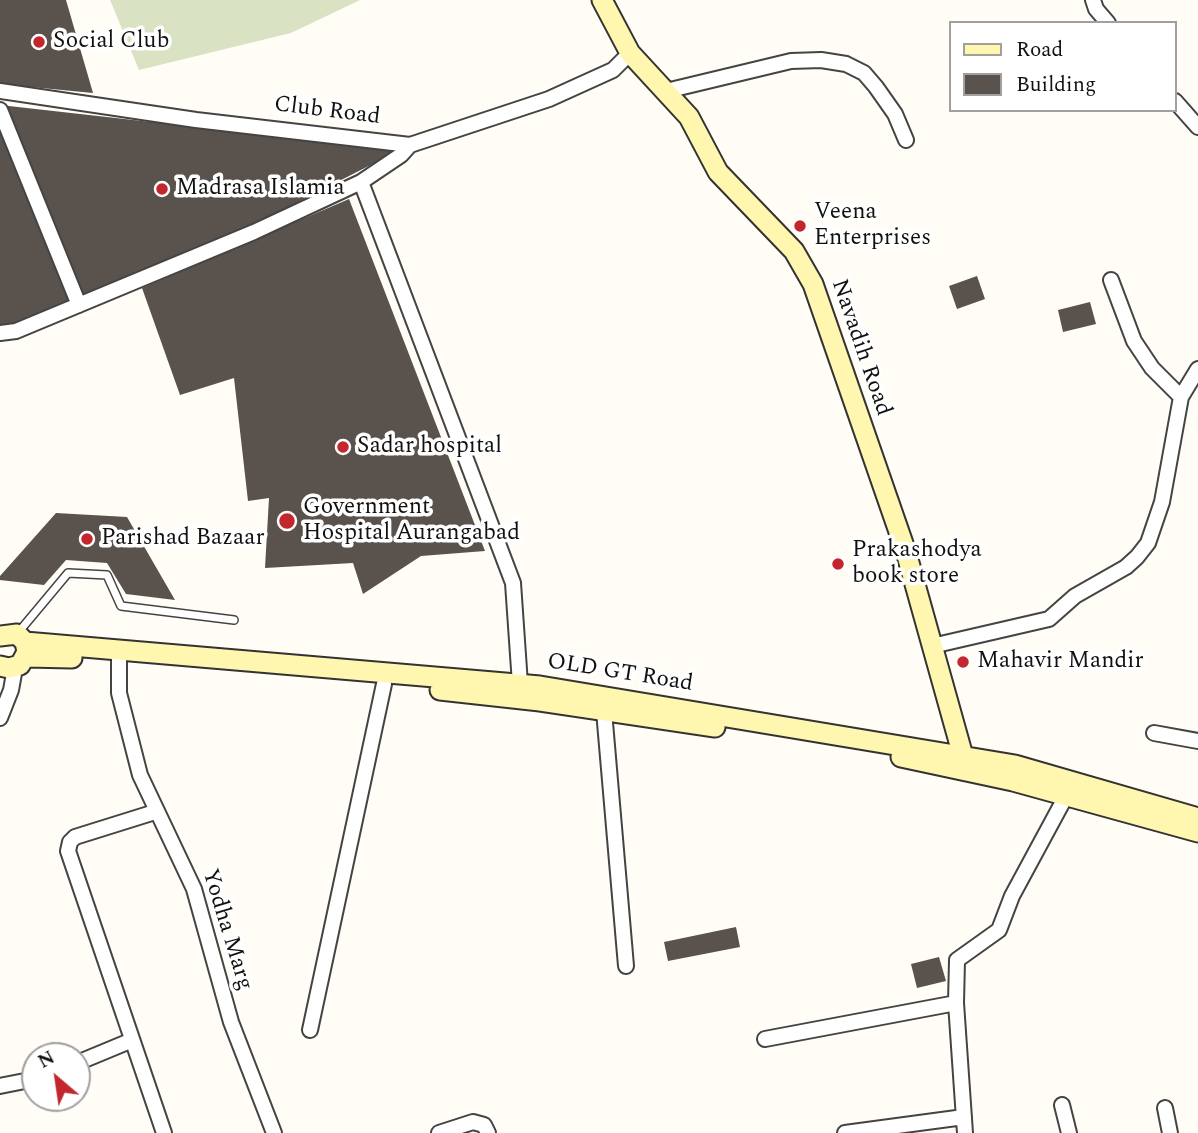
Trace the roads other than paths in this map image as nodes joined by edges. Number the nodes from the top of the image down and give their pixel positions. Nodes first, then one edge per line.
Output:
1 (602, 0) edge
2 (1093, 0) edge
3 (1107, 21) edge
4 (630, 53) junction
5 (666, 90) junction
6 (0, 91) edge
7 (1177, 103) edge
8 (0, 110) edge
9 (1198, 127) edge
10 (905, 140) dead end
11 (410, 145) junction
12 (361, 182) junction
13 (1111, 280) dead end
14 (79, 305) junction
15 (0, 333) edge
16 (1198, 369) edge
17 (1181, 397) junction
18 (234, 620) dead end
19 (932, 646) junction
20 (14, 650) edge
21 (118, 655) junction
22 (384, 684) junction
23 (520, 684) junction
24 (604, 711) junction
25 (0, 718) edge
26 (1154, 733) dead end
27 (1198, 741) edge
28 (962, 763) junction
29 (1066, 796) junction
30 (155, 812) junction
31 (1198, 818) edge
32 (1198, 832) edge
33 (626, 966) dead end
34 (956, 1003) junction
35 (310, 1030) dead end
36 (765, 1039) dead end
37 (130, 1041) junction
38 (91, 1057) edge
39 (21, 1082) edge
40 (0, 1086) edge
41 (1062, 1105) dead end
42 (1165, 1108) dead end
43 (964, 1117) junction
44 (164, 1133) edge
45 (274, 1133) edge
46 (439, 1133) edge
47 (488, 1133) edge
48 (845, 1133) edge
49 (965, 1133) edge
50 (1069, 1133) edge
51 (1170, 1133) edge

1 - 4 main road, Navadih Road
2 - 3 street
4 - 5 main road, Navadih Road
4 - 11 street, Club Road
5 - 10 street
5 - 19 main road, Navadih Road
6 - 11 street, Club Road
7 - 9 street
8 - 14 street
11 - 12 street
12 - 14 street
12 - 23 street
13 - 17 street
14 - 15 street
16 - 17 street
17 - 19 street
18 - 20 lane
19 - 28 main road, Navadih Road
20 - 21 main road, OLD GT Road
20 - 25 street
21 - 22 main road, OLD GT Road
21 - 23 main road, OLD GT Road
21 - 30 street, Yodha Marg
22 - 24 main road, OLD GT Road
22 - 35 street
23 - 28 main road, OLD GT Road
24 - 28 main road, OLD GT Road
24 - 33 street
26 - 27 street
28 - 29 main road, OLD GT Road
28 - 31 main road, OLD GT Road
29 - 32 main road, OLD GT Road
29 - 34 street
30 - 37 street
30 - 45 street, Yodha Marg
34 - 36 street
34 - 43 street
37 - 38 street
37 - 44 street
39 - 40 street
41 - 50 street
42 - 51 street
43 - 48 street
43 - 49 street
46 - 47 street

